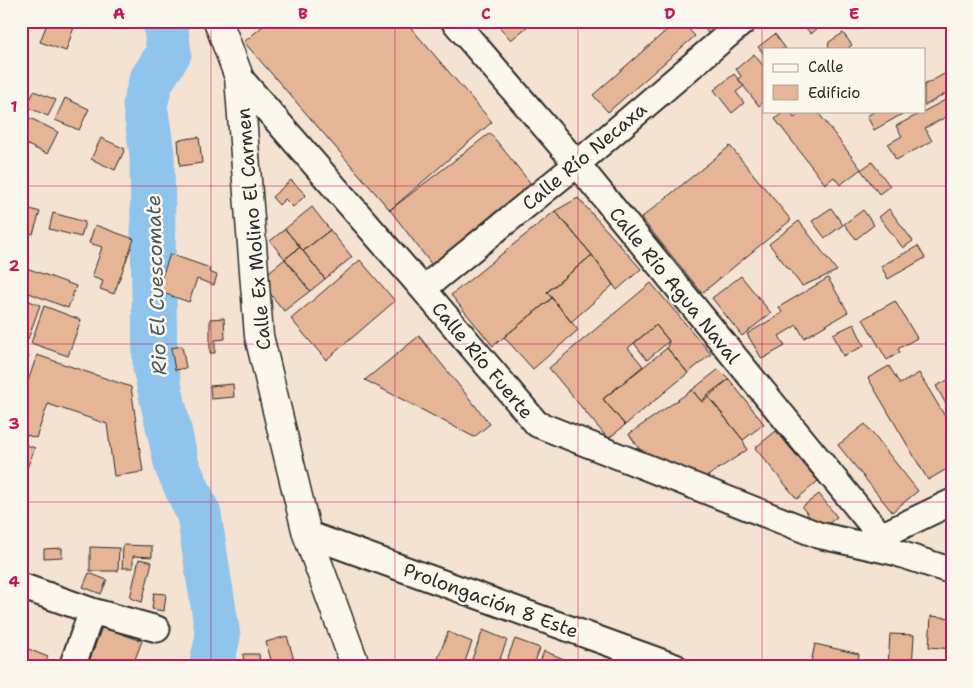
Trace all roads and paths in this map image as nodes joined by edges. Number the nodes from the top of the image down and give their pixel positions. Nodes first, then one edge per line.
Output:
1 (218, 21) edge
2 (454, 21) edge
3 (744, 21) edge
4 (239, 77) junction
5 (576, 164) junction
6 (423, 288) junction
7 (952, 502) edge
8 (307, 534) junction
9 (887, 544) junction
10 (952, 571) edge
11 (21, 586) edge
12 (92, 611) junction
13 (157, 629) dead end
14 (72, 667) edge
15 (356, 667) edge
16 (675, 667) edge

1 - 4 main road, Calle Ex Molino El Carmen
2 - 5 street, Calle Río Agua Naval
3 - 5 street, Calle Río Necaxa
4 - 6 street, Calle Río Fuerte
4 - 8 main road, Calle Ex Molino El Carmen
5 - 6 street, Calle Río Necaxa
5 - 9 street, Calle Río Agua Naval
6 - 9 street, Calle Río Fuerte
7 - 9 street
8 - 15 main road, Calle Ex Molino El Carmen
8 - 16 street, Prolongación 8 Este
9 - 10 street, Calle Río Fuerte
11 - 12 street
12 - 13 street
12 - 14 street

